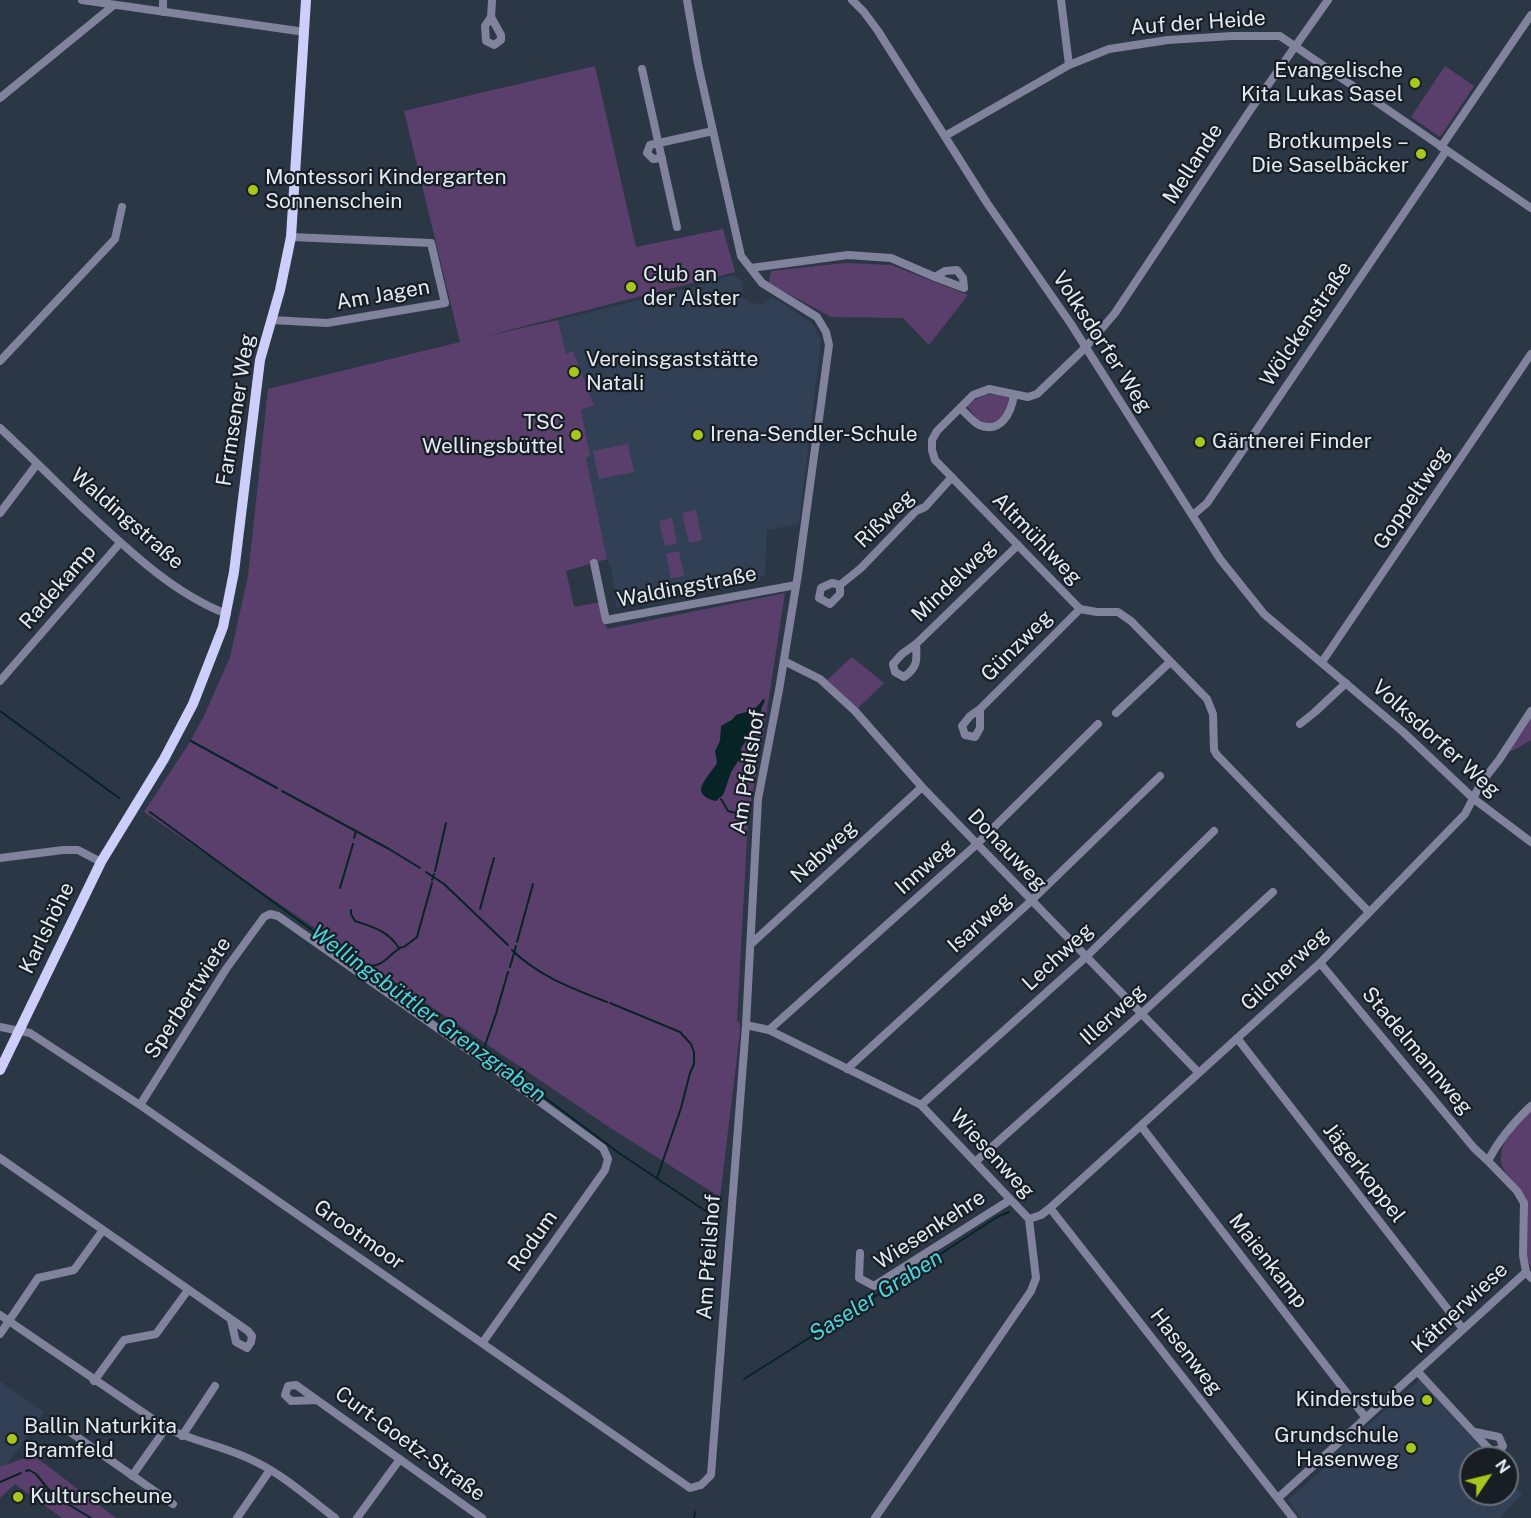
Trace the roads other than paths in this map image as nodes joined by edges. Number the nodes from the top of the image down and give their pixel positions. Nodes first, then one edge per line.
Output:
1 (82, 0) edge
2 (163, 0) edge
3 (306, 0) edge
4 (492, 0) edge
5 (687, 0) edge
6 (852, 0) edge
7 (1061, 0) edge
8 (1328, 0) edge
9 (114, 5) junction
10 (163, 12) junction
11 (1531, 15) edge
12 (491, 17) dead end
13 (305, 32) junction
14 (1294, 47) junction
15 (1069, 65) junction
16 (642, 69) dead end
17 (0, 98) edge
18 (713, 131) junction
19 (945, 136) junction
20 (658, 143) junction
21 (1443, 149) junction
22 (662, 158) junction
23 (122, 207) dead end
24 (1531, 208) edge
25 (677, 227) dead end
26 (291, 237) junction
27 (751, 268) junction
28 (935, 277) dead end
29 (271, 320) junction
30 (1086, 347) junction
31 (1531, 354) edge
32 (0, 361) edge
33 (1014, 395) junction
34 (960, 408) junction
35 (0, 428) edge
36 (38, 464) junction
37 (952, 477) junction
38 (0, 513) edge
39 (1193, 515) junction
40 (120, 543) junction
41 (1018, 545) junction
42 (594, 563) dead end
43 (796, 585) junction
44 (840, 585) dead end
45 (1080, 609) junction
46 (227, 614) junction
47 (916, 644) dead end
48 (784, 661) junction
49 (1170, 662) junction
50 (1322, 662) junction
51 (0, 681) edge
52 (1346, 683) junction
53 (980, 709) dead end
54 (1531, 711) edge
55 (1116, 713) dead end
56 (1098, 724) dead end
57 (1300, 724) dead end
58 (1160, 776) dead end
59 (922, 787) junction
60 (1474, 799) junction
61 (134, 806) joint
62 (1214, 831) dead end
63 (1531, 842) edge
64 (977, 844) junction
65 (0, 858) edge
66 (101, 862) junction
67 (1273, 892) dead end
68 (1031, 901) junction
69 (1369, 912) junction
70 (751, 944) junction
71 (1086, 957) junction
72 (1320, 963) junction
73 (1141, 1014) junction
74 (746, 1025) junction
75 (0, 1027) edge
76 (19, 1030) junction
77 (769, 1030) junction
78 (1237, 1038) junction
79 (847, 1069) junction
80 (0, 1070) edge
81 (1199, 1073) junction
82 (140, 1105) junction
83 (921, 1105) junction
84 (1531, 1106) edge
85 (1142, 1126) junction
86 (0, 1158) edge
87 (608, 1159) joint
88 (1488, 1161) junction
89 (975, 1162) junction
90 (1010, 1200) junction
91 (1050, 1208) junction
92 (1029, 1219) junction
93 (103, 1230) junction
94 (860, 1253) dead end
95 (1528, 1275) edge
96 (188, 1290) junction
97 (0, 1314) edge
98 (8, 1320) junction
99 (231, 1320) dead end
100 (1463, 1329) junction
101 (0, 1334) edge
102 (483, 1342) junction
103 (1418, 1372) junction
104 (94, 1381) junction
105 (215, 1386) dead end
106 (317, 1400) dead end
107 (1366, 1418) junction
108 (60, 1425) dead end
109 (166, 1428) junction
110 (1475, 1432) dead end
111 (182, 1436) junction
112 (400, 1459) junction
113 (270, 1470) junction
114 (132, 1476) junction
115 (690, 1488) joint
116 (1278, 1497) junction
117 (173, 1504) dead end
118 (237, 1518) edge
119 (335, 1518) edge
120 (357, 1518) edge
121 (482, 1518) edge
122 (875, 1518) edge
123 (1293, 1518) edge

1 - 9 street
2 - 10 street
3 - 13 main road, Farmsener Weg
4 - 12 street
5 - 18 street, Am Pfeilshof
6 - 19 street, Volksdorfer Weg
7 - 15 street
8 - 14 street, Mellande
9 - 10 street
9 - 17 street
10 - 13 street
11 - 21 street, Wölckenstraße
13 - 26 main road, Farmsener Weg
14 - 15 street, Auf der Heide
14 - 21 street, Auf der Heide
14 - 30 street, Mellande
15 - 19 street, Auf der Heide
16 - 20 street
18 - 20 street
18 - 27 street, Am Pfeilshof
19 - 30 street, Volksdorfer Weg
20 - 22 street
20 - 22 street
21 - 24 street, Auf der Heide
21 - 39 street, Wölckenstraße
22 - 25 street
23 - 32 street
26 - 29 main road, Farmsener Weg
26 - 29 street, Am Jagen
27 - 28 street
27 - 43 street, Am Pfeilshof
29 - 46 main road, Farmsener Weg
30 - 33 street, Altmühlweg
30 - 39 street, Volksdorfer Weg
31 - 50 street, Goppeltweg
33 - 34 street, Altmühlweg
33 - 34 street
34 - 37 street, Altmühlweg
35 - 36 street, Waldingstraße
36 - 38 street
36 - 40 street, Waldingstraße
37 - 41 street, Altmühlweg
37 - 44 street, Rißweg
39 - 50 street, Volksdorfer Weg
40 - 46 street, Waldingstraße
40 - 51 street, Radekamp
41 - 45 street, Altmühlweg
41 - 47 street, Mindelweg
42 - 43 street, Waldingstraße
43 - 48 street, Am Pfeilshof
45 - 49 street, Altmühlweg
45 - 53 street, Günzweg
46 - 61 main road, Farmsener Weg
48 - 59 street, Donauweg
48 - 70 street, Am Pfeilshof
49 - 55 street
49 - 69 street, Altmühlweg
50 - 52 street, Volksdorfer Weg
52 - 57 street, Volksdorfer Weg
52 - 60 street, Volksdorfer Weg
54 - 60 street, Gilcherweg
56 - 64 street, Innweg
58 - 68 street, Isarweg
59 - 64 street, Donauweg
59 - 70 street, Nabweg
60 - 63 street, Volksdorfer Weg
60 - 69 street, Gilcherweg
61 - 66 main road, Karlshöhe
62 - 71 street, Lechweg
64 - 68 street, Donauweg
64 - 77 street, Innweg
65 - 66 street
66 - 76 main road, Karlshöhe
67 - 73 street, Illerweg
68 - 71 street, Donauweg
68 - 79 street, Isarweg
69 - 72 street, Gilcherweg
70 - 74 street, Am Pfeilshof
71 - 73 street, Donauweg
71 - 83 street, Lechweg
72 - 78 street, Gilcherweg
72 - 88 street, Stadelmannweg
73 - 81 street, Donauweg
73 - 89 street, Illerweg
74 - 77 street, Wiesenweg
74 - 115 street, Am Pfeilshof
75 - 76 street, Grootmoor
76 - 80 main road, Karlshöhe
76 - 82 street, Grootmoor
77 - 79 street, Wiesenweg
78 - 81 street, Gilcherweg
78 - 100 street, Jägerkoppel
79 - 83 street, Wiesenweg
81 - 85 street, Gilcherweg
82 - 87 street, Sperbertwiete
82 - 102 street, Grootmoor
83 - 89 street, Wiesenweg
84 - 88 street
85 - 91 street, Gilcherweg
85 - 107 street, Maienkamp
86 - 93 street
87 - 102 street, Rodum
88 - 95 street, Stadelmannweg
89 - 90 street, Wiesenweg
90 - 92 street, Wiesenweg
90 - 94 street, Wiesenkehre
91 - 92 street, Gilcherweg
91 - 116 street, Hasenweg
92 - 122 street, Wiesenweg
93 - 96 street
93 - 98 street
95 - 100 street, Kätnerwiese
96 - 99 street
96 - 104 street
97 - 98 street
98 - 101 street
98 - 104 street
100 - 103 street, Kätnerwiese
102 - 115 street, Grootmoor
103 - 107 street, Kätnerwiese
103 - 110 street, Kätnerwiese
104 - 109 street
105 - 111 street
106 - 112 street, Curt-Goetz-Straße
107 - 116 street, Kätnerwiese
108 - 114 street
109 - 111 street
109 - 114 street
111 - 113 street
112 - 120 street
112 - 121 street, Curt-Goetz-Straße
113 - 118 street
113 - 119 street
114 - 117 street
116 - 123 street, Hasenweg

